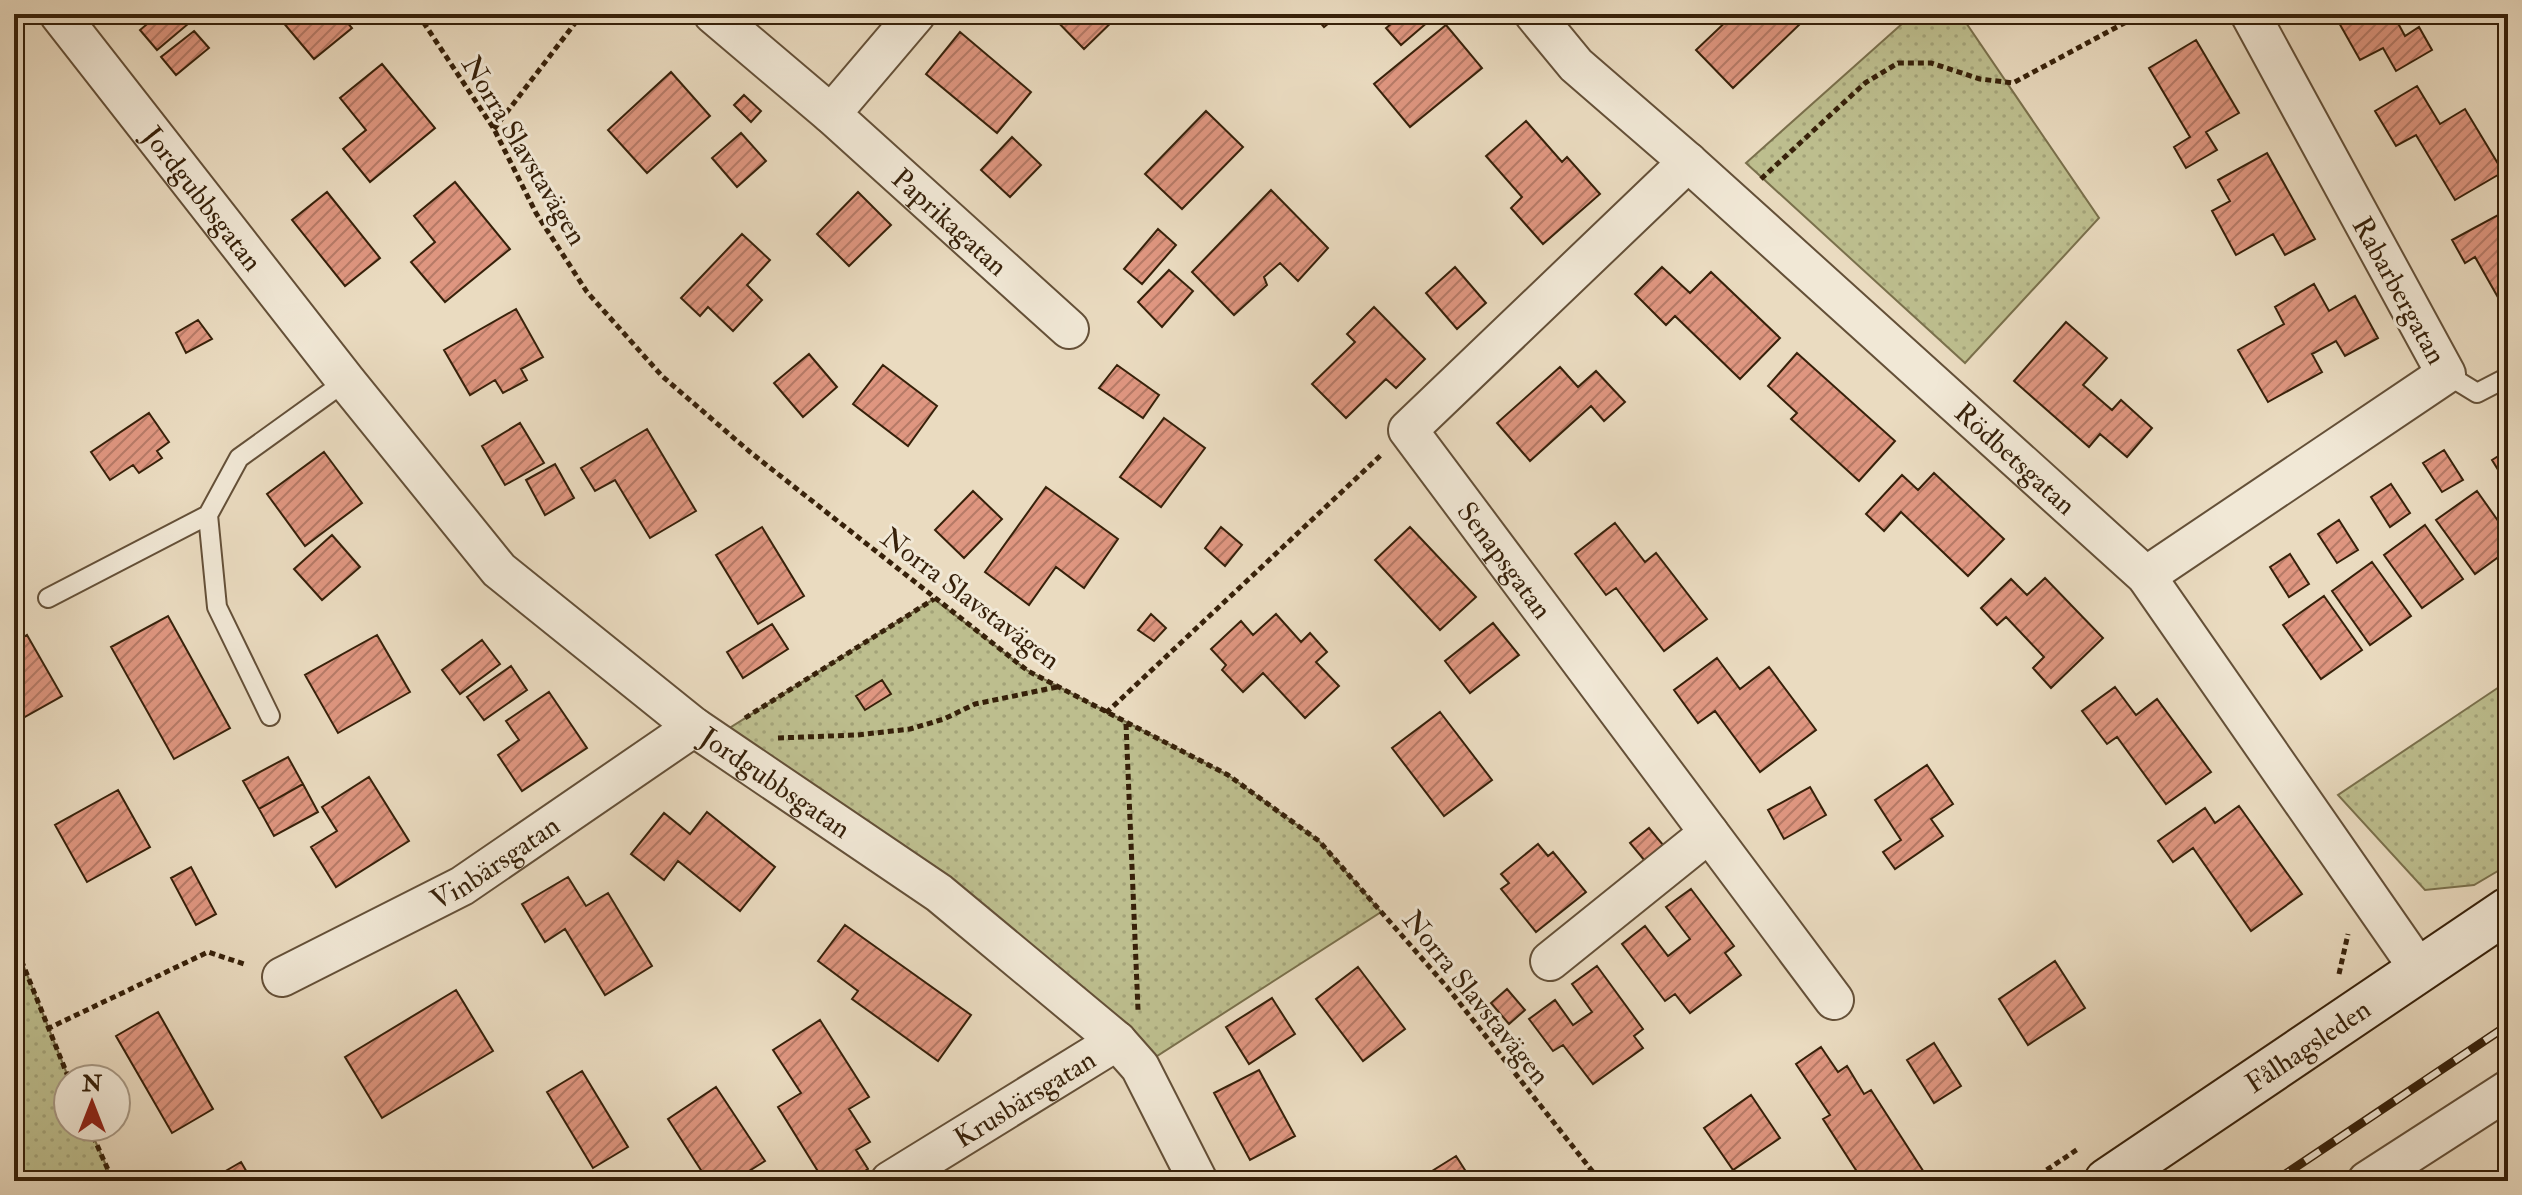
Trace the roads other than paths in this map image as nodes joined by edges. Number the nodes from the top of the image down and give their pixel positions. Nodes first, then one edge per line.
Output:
1 (59, 14) edge
2 (713, 14) edge
3 (916, 14) edge
4 (1534, 14) edge
5 (2250, 14) edge
6 (831, 114) junction
7 (1688, 162) junction
8 (1069, 329) dead end
9 (2446, 374) junction
10 (2508, 377) edge
11 (346, 381) junction
12 (208, 515) junction
13 (2146, 576) junction
14 (48, 598) dead end
15 (270, 716) dead end
16 (703, 733) junction
17 (1709, 833) junction
18 (2508, 910) edge
19 (1550, 961) dead end
20 (2419, 969) junction
21 (282, 977) road end
22 (1834, 1000) dead end
23 (1128, 1054) junction
24 (2508, 1090) edge
25 (910, 1176) edge
26 (1198, 1181) edge
27 (2108, 1181) edge
28 (2367, 1181) edge

1 - 11 street, Jordgubbsgatan
2 - 6 street, Paprikagatan
3 - 6 street
4 - 7 street, Rödbetsgatan
5 - 9 street, Rabarbergatan
6 - 8 street, Paprikagatan
7 - 13 street, Rödbetsgatan
7 - 17 street, Senapsgatan
9 - 10 lane
9 - 13 street, Rabarbergatan
11 - 12 lane
11 - 16 street, Jordgubbsgatan
12 - 14 lane
12 - 15 lane
13 - 20 street, Rödbetsgatan
16 - 21 street, Vinbärsgatan
16 - 23 street, Jordgubbsgatan
17 - 19 street
17 - 22 street, Senapsgatan
18 - 20 street, Fålhagsleden
20 - 27 street, Fålhagsleden
23 - 25 street, Krusbärsgatan
23 - 26 street, Jordgubbsgatan
24 - 28 street

